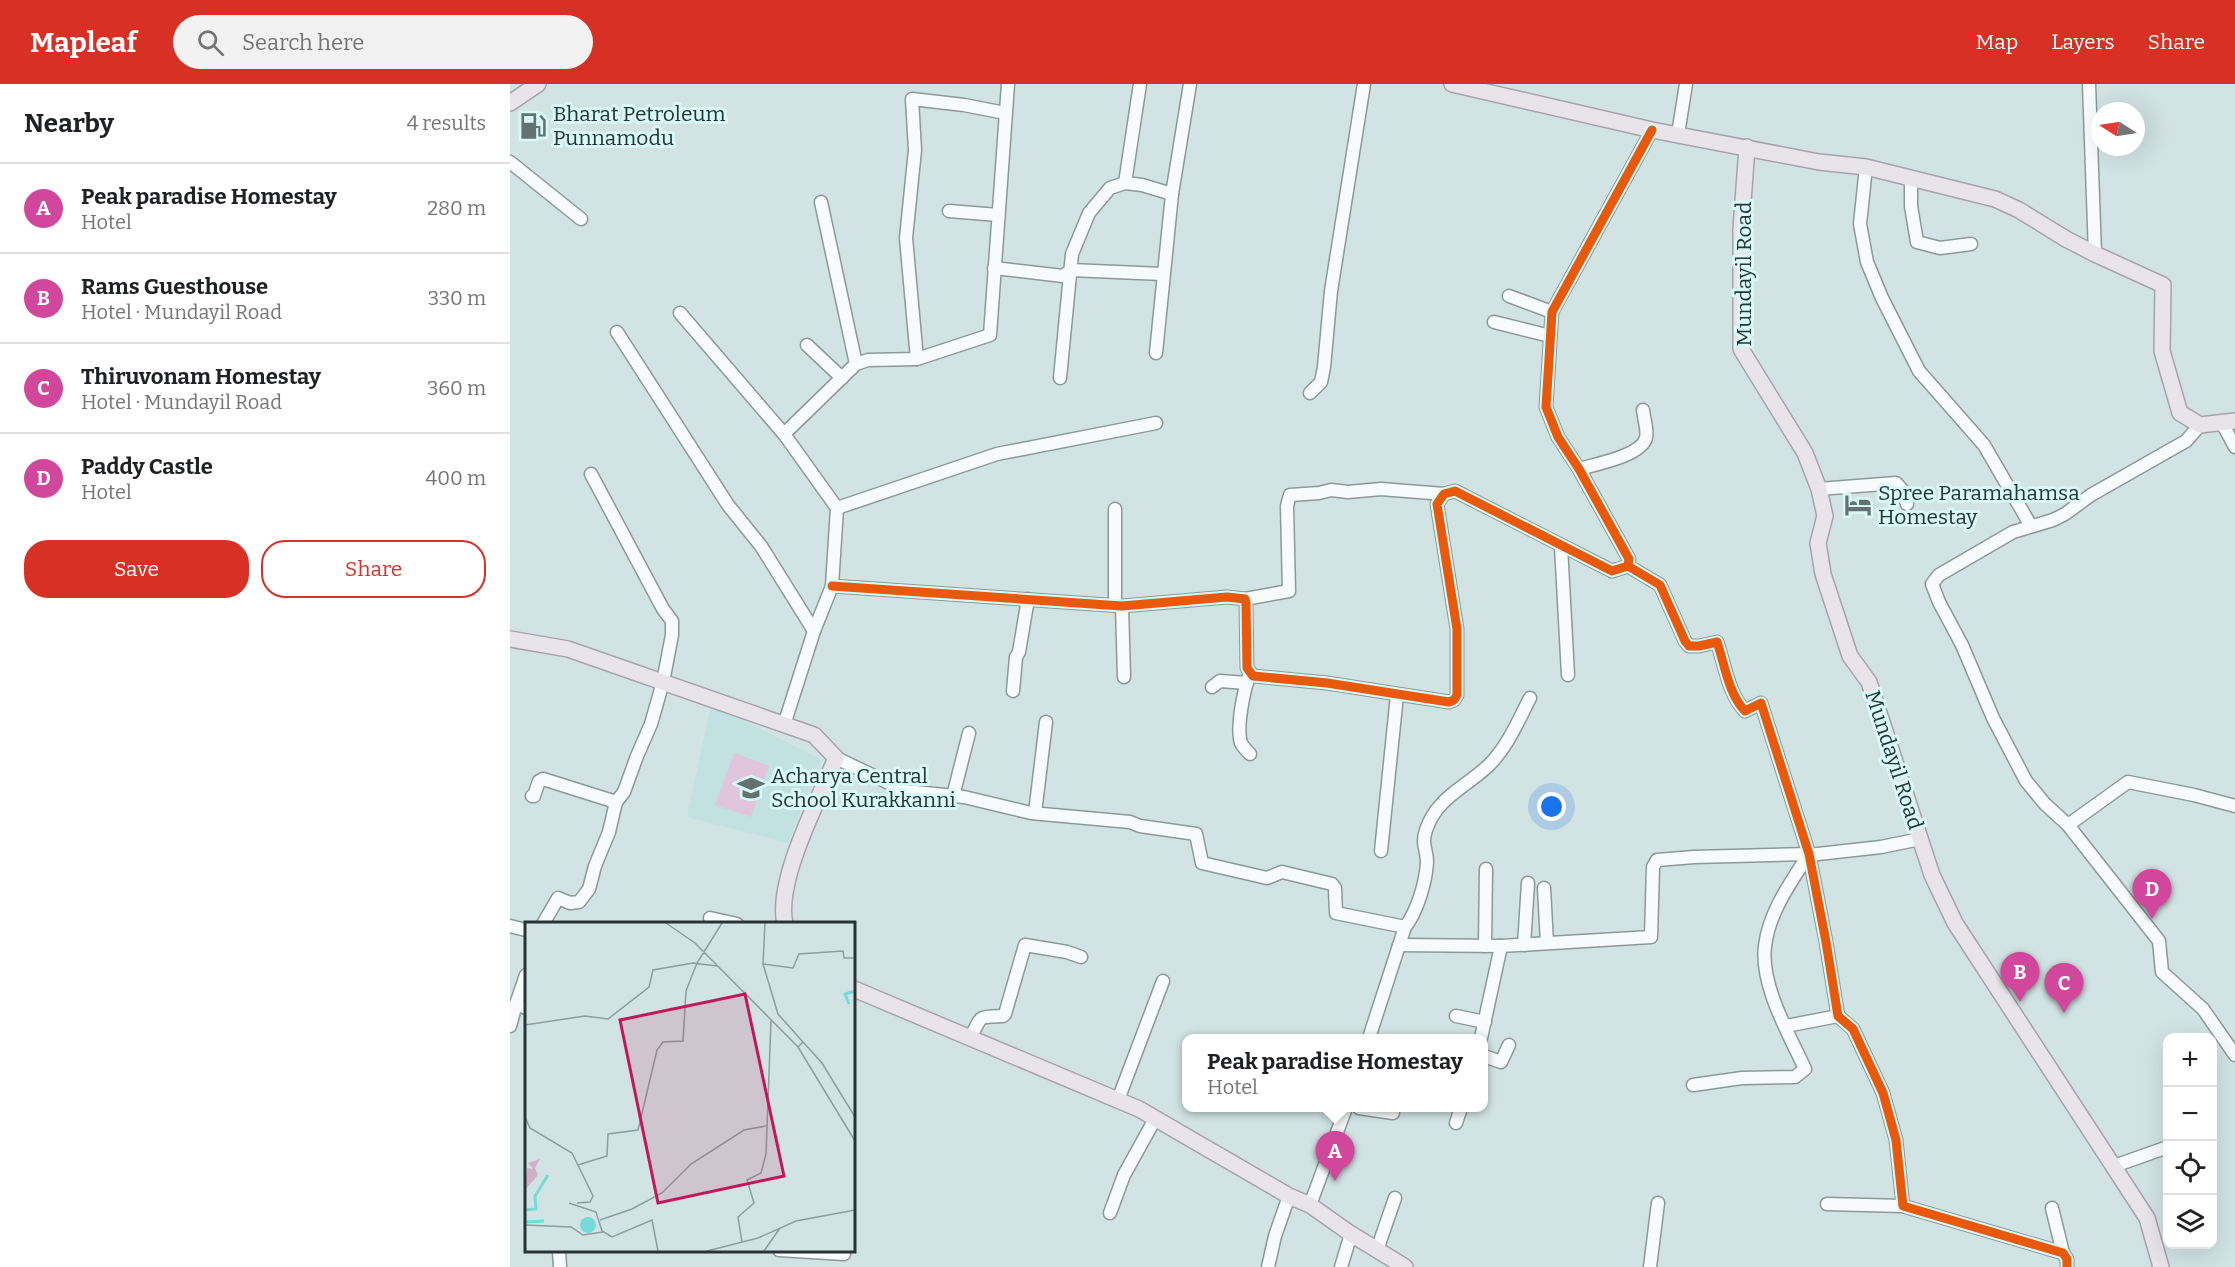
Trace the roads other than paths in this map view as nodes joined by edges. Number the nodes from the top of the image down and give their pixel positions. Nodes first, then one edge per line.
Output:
1 (538, 84) edge
2 (1008, 84) edge
3 (1140, 84) edge
4 (1190, 84) edge
5 (1364, 84) edge
6 (1452, 84) edge
7 (1686, 84) edge
8 (2089, 84) edge
9 (510, 103) edge
10 (1005, 113) junction
11 (1652, 130) junction
12 (1678, 134) junction
13 (1747, 147) junction
14 (510, 162) edge
15 (1866, 167) junction
16 (1911, 177) junction
17 (1125, 183) junction
18 (1172, 194) junction
19 (821, 202) dead end
20 (948, 211) dead end
21 (998, 215) junction
22 (581, 219) dead end
23 (1971, 244) dead end
24 (2095, 254) junction
25 (994, 268) junction
26 (1071, 270) junction
27 (1162, 274) junction
28 (1509, 296) dead end
29 (1552, 312) junction
30 (680, 313) dead end
31 (1494, 322) dead end
32 (617, 332) dead end
33 (1550, 336) junction
34 (807, 345) dead end
35 (1156, 353) dead end
36 (917, 359) junction
37 (856, 364) junction
38 (842, 378) junction
39 (1060, 378) dead end
40 (1310, 393) dead end
41 (1643, 410) dead end
42 (2228, 422) edge
43 (1156, 423) dead end
44 (2200, 425) junction
45 (784, 434) junction
46 (2235, 447) edge
47 (1580, 469) junction
48 (591, 474) dead end
49 (1819, 489) junction
50 (1444, 494) junction
51 (1907, 504) dead end
52 (837, 508) junction
53 (1115, 509) dead end
54 (2031, 526) junction
55 (1561, 546) junction
56 (1628, 566) junction
57 (832, 586) junction
58 (1028, 599) junction
59 (1245, 599) junction
60 (1118, 606) junction
61 (814, 631) junction
62 (510, 639) edge
63 (1568, 675) dead end
64 (1124, 676) dead end
65 (1248, 678) junction
66 (663, 682) junction
67 (1212, 687) dead end
68 (1013, 691) dead end
69 (1397, 695) junction
70 (1530, 698) dead end
71 (1046, 722) dead end
72 (784, 725) junction
73 (969, 733) dead end
74 (1250, 754) dead end
75 (836, 758) junction
76 (532, 796) dead end
77 (953, 796) junction
78 (616, 802) junction
79 (2235, 806) edge
80 (1035, 813) junction
81 (2068, 825) junction
82 (1920, 839) junction
83 (1381, 851) dead end
84 (1809, 855) junction
85 (1486, 869) dead end
86 (1528, 883) dead end
87 (1544, 888) dead end
88 (710, 918) dead end
89 (544, 922) edge
90 (728, 922) edge
91 (785, 922) edge
92 (510, 926) edge
93 (1405, 927) junction
94 (525, 930) edge
95 (1547, 943) junction
96 (1399, 945) junction
97 (1524, 945) junction
98 (1485, 946) junction
99 (1502, 946) junction
100 (1081, 957) dead end
101 (525, 981) edge
102 (1163, 981) dead end
103 (855, 989) edge
104 (521, 1006) edge
105 (1456, 1016) dead end
106 (1838, 1017) junction
107 (1485, 1022) junction
108 (510, 1026) edge
109 (1786, 1026) junction
110 (1370, 1034) edge
111 (1481, 1034) edge
112 (970, 1038) junction
113 (1509, 1045) dead end
114 (2235, 1054) edge
115 (1488, 1057) edge
116 (1693, 1085) dead end
117 (1118, 1100) junction
118 (1344, 1112) edge
119 (1387, 1112) edge
120 (1459, 1112) edge
121 (1393, 1113) dead end
122 (1155, 1119) junction
123 (1456, 1123) dead end
124 (2163, 1149) edge
125 (2114, 1166) junction
126 (1289, 1196) junction
127 (1395, 1198) dead end
128 (1658, 1203) dead end
129 (1827, 1204) dead end
130 (1310, 1205) junction
131 (1903, 1206) junction
132 (2052, 1208) dead end
133 (1110, 1213) dead end
134 (1351, 1234) junction
135 (1377, 1250) junction
136 (559, 1252) edge
137 (790, 1252) edge
138 (2063, 1253) junction
139 (845, 1257) edge
140 (560, 1267) edge
141 (1268, 1267) edge
142 (1341, 1267) edge
143 (1405, 1267) edge
144 (1650, 1267) edge
145 (2067, 1267) edge
146 (2161, 1267) edge

1 - 9 main road
2 - 10 street
3 - 17 street
4 - 18 street
5 - 40 street
6 - 11 main road
7 - 12 street
8 - 24 street
10 - 21 street
10 - 36 street
11 - 12 main road
11 - 29 street
12 - 13 main road
13 - 15 main road
13 - 49 main road, Mundayil Road
14 - 22 street
15 - 16 main road
15 - 54 street
16 - 23 street
16 - 24 main road
17 - 18 street
17 - 26 street
18 - 27 street
19 - 37 street
20 - 21 street
21 - 25 street
24 - 44 main road
25 - 26 street
25 - 36 street
26 - 27 street
26 - 39 street
27 - 35 street
28 - 29 street
29 - 33 street
30 - 45 street
31 - 33 street
32 - 61 street
33 - 47 street
34 - 38 street
36 - 37 street
37 - 38 street
38 - 45 street
41 - 47 street
42 - 44 main road
42 - 46 street
43 - 52 street
44 - 54 street
45 - 52 street
47 - 56 street
48 - 66 street
49 - 51 street
49 - 82 main road, Mundayil Road
50 - 55 street
50 - 59 street
50 - 69 street
52 - 57 street
53 - 60 street
54 - 81 street
55 - 56 street
55 - 63 street
56 - 84 street
57 - 58 street
57 - 61 street
58 - 60 street
58 - 68 street
59 - 60 street
59 - 65 street
60 - 64 street
61 - 72 street
62 - 66 main road
65 - 67 street
65 - 69 street
65 - 74 street
66 - 72 main road
66 - 78 street
69 - 83 street
70 - 93 street
71 - 80 street
72 - 75 main road
73 - 77 street
75 - 77 street
75 - 91 main road
76 - 78 street
77 - 80 street
78 - 89 street
79 - 81 street
80 - 93 street
81 - 114 street
82 - 84 street
82 - 125 main road, Mundayil Road
84 - 95 street
84 - 106 street
84 - 109 street
85 - 98 street
86 - 97 street
87 - 95 street
88 - 90 street
92 - 94 street
93 - 96 street
95 - 97 street
96 - 98 street
96 - 110 street
97 - 99 street
98 - 99 street
99 - 107 street
100 - 112 street
101 - 104 street
102 - 117 street
103 - 112 main road
104 - 108 street
105 - 107 street
106 - 109 street
106 - 131 street
107 - 111 street
109 - 116 street
112 - 117 main road
113 - 115 street
117 - 122 main road
118 - 130 street
119 - 121 street
120 - 123 street
122 - 126 main road
122 - 133 street
124 - 125 street
125 - 146 main road, Mundayil Road
126 - 130 main road
126 - 141 street
127 - 135 street
128 - 144 street
129 - 131 street
130 - 134 main road
131 - 138 street
132 - 138 street
134 - 135 main road
134 - 142 street
135 - 143 main road
136 - 140 street
137 - 139 street
138 - 145 street

